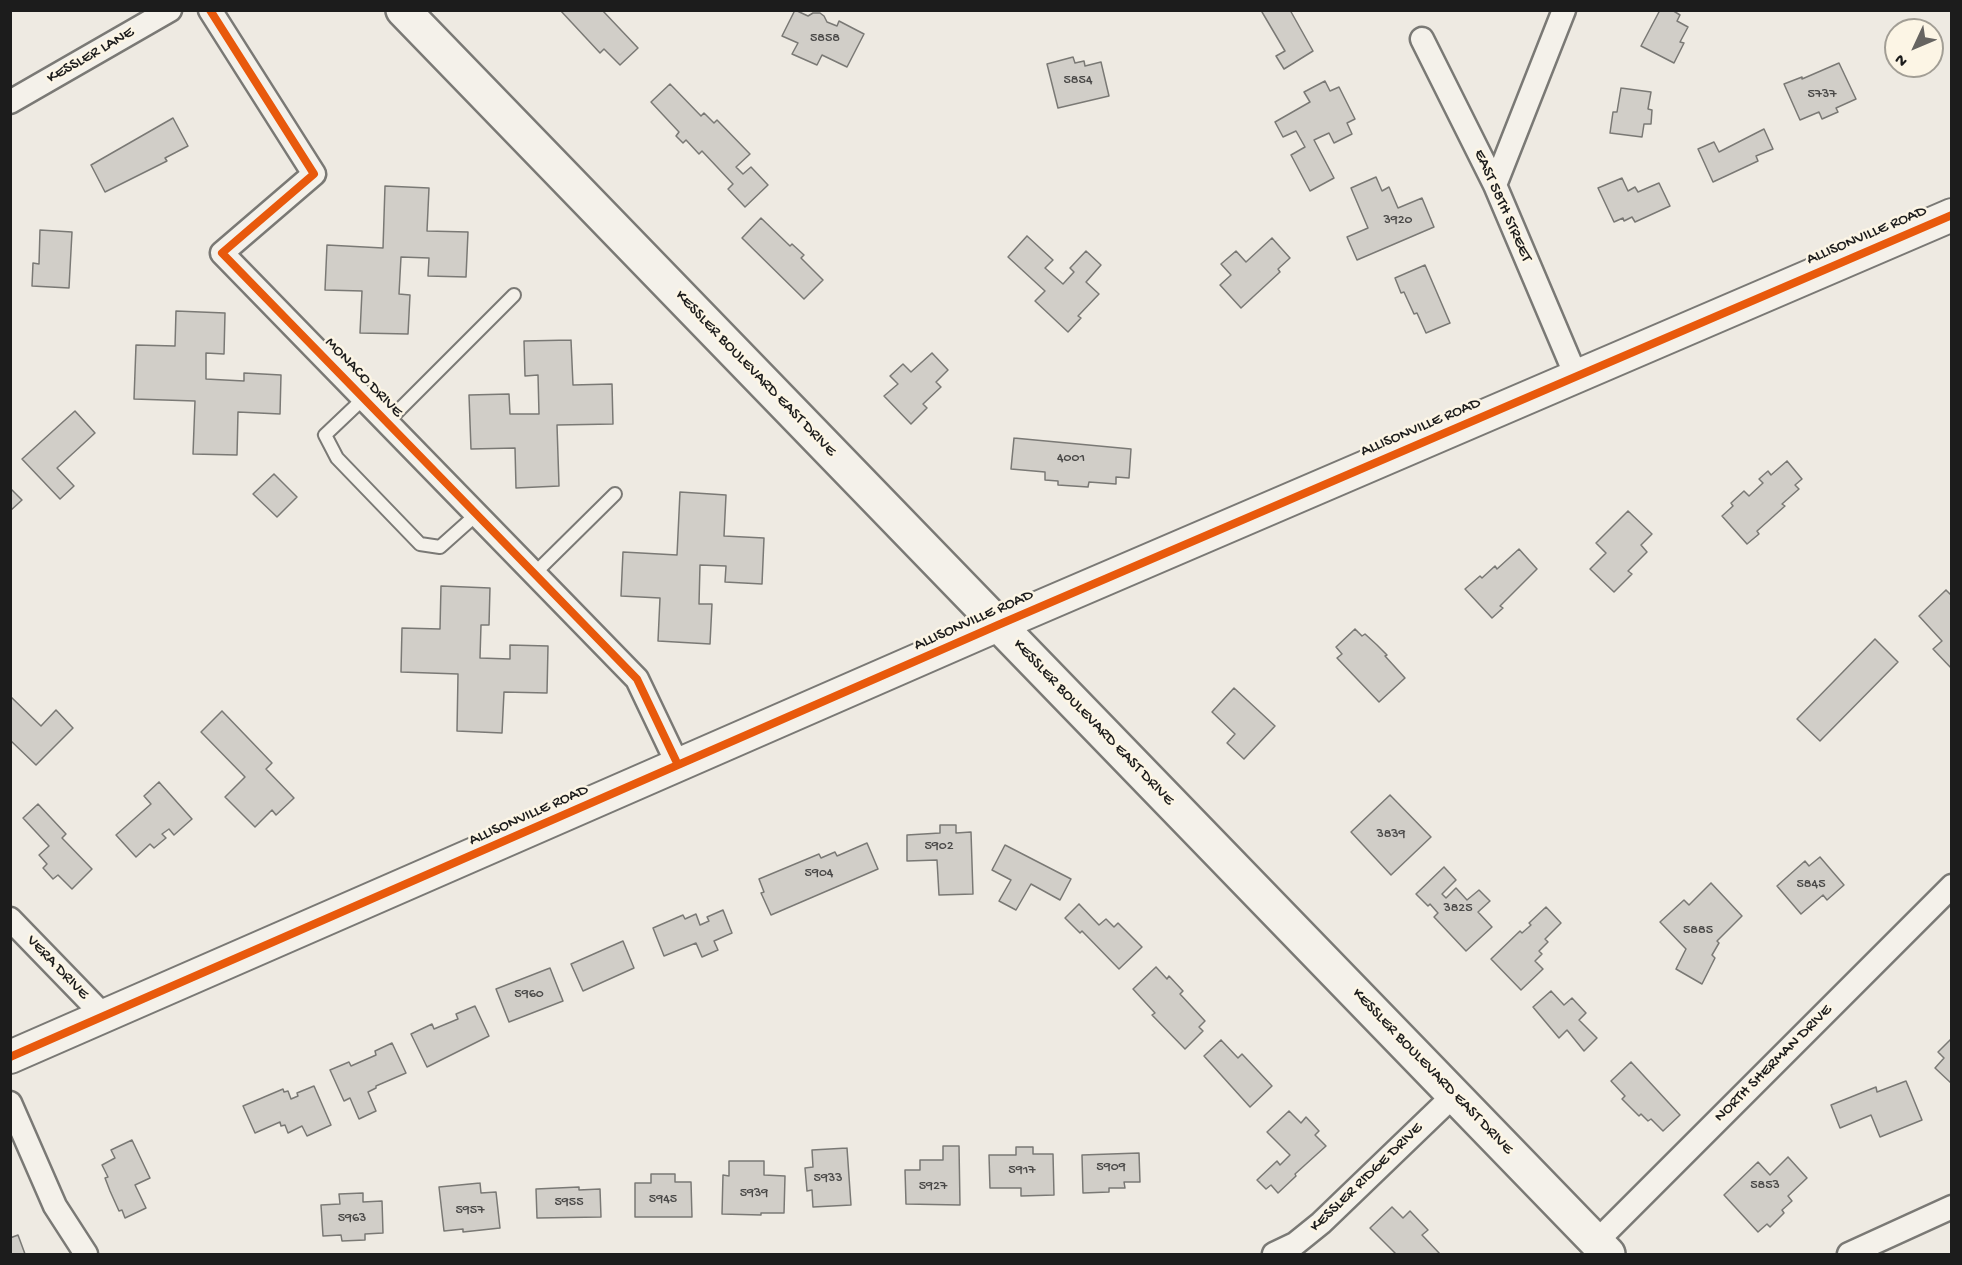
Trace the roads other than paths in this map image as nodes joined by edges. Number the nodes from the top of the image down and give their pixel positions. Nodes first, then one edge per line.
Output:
1 (170, 10) edge
2 (210, 10) edge
3 (1564, 10) edge
4 (407, 12) edge
5 (1422, 39) dead end
6 (10, 102) edge
7 (1495, 185) junction
8 (1952, 215) edge
9 (514, 295) dead end
10 (1576, 376) junction
11 (364, 398) junction
12 (387, 422) junction
13 (615, 494) dead end
14 (477, 514) junction
15 (534, 574) junction
16 (998, 625) junction
17 (678, 765) junction
18 (1952, 886) edge
19 (10, 919) edge
20 (104, 1016) junction
21 (10, 1057) edge
22 (1454, 1095) junction
23 (10, 1103) edge
24 (1952, 1207) edge
25 (1602, 1248) edge
26 (86, 1254) edge
27 (1274, 1254) edge
28 (1849, 1254) edge

1 - 6 street, KESSLER LANE
2 - 11 street, MONACO DRIVE
3 - 7 street
4 - 16 main road, KESSLER BOULEVARD EAST DRIVE
5 - 7 street, EAST 58TH STREET
7 - 10 street, EAST 58TH STREET
8 - 10 main road, ALLISONVILLE ROAD
9 - 12 lane
10 - 16 main road, ALLISONVILLE ROAD
11 - 12 street, MONACO DRIVE
11 - 14 lane
12 - 14 street, MONACO DRIVE
13 - 15 lane
14 - 15 street, MONACO DRIVE
15 - 17 street, MONACO DRIVE
16 - 17 main road, ALLISONVILLE ROAD
16 - 22 main road, KESSLER BOULEVARD EAST DRIVE
17 - 20 main road, ALLISONVILLE ROAD
18 - 25 street, NORTH SHERMAN DRIVE
19 - 20 street, VERA DRIVE
20 - 21 main road, ALLISONVILLE ROAD
22 - 25 main road, KESSLER BOULEVARD EAST DRIVE
22 - 27 street, KESSLER RIDGE DRIVE
23 - 26 street
24 - 28 street

